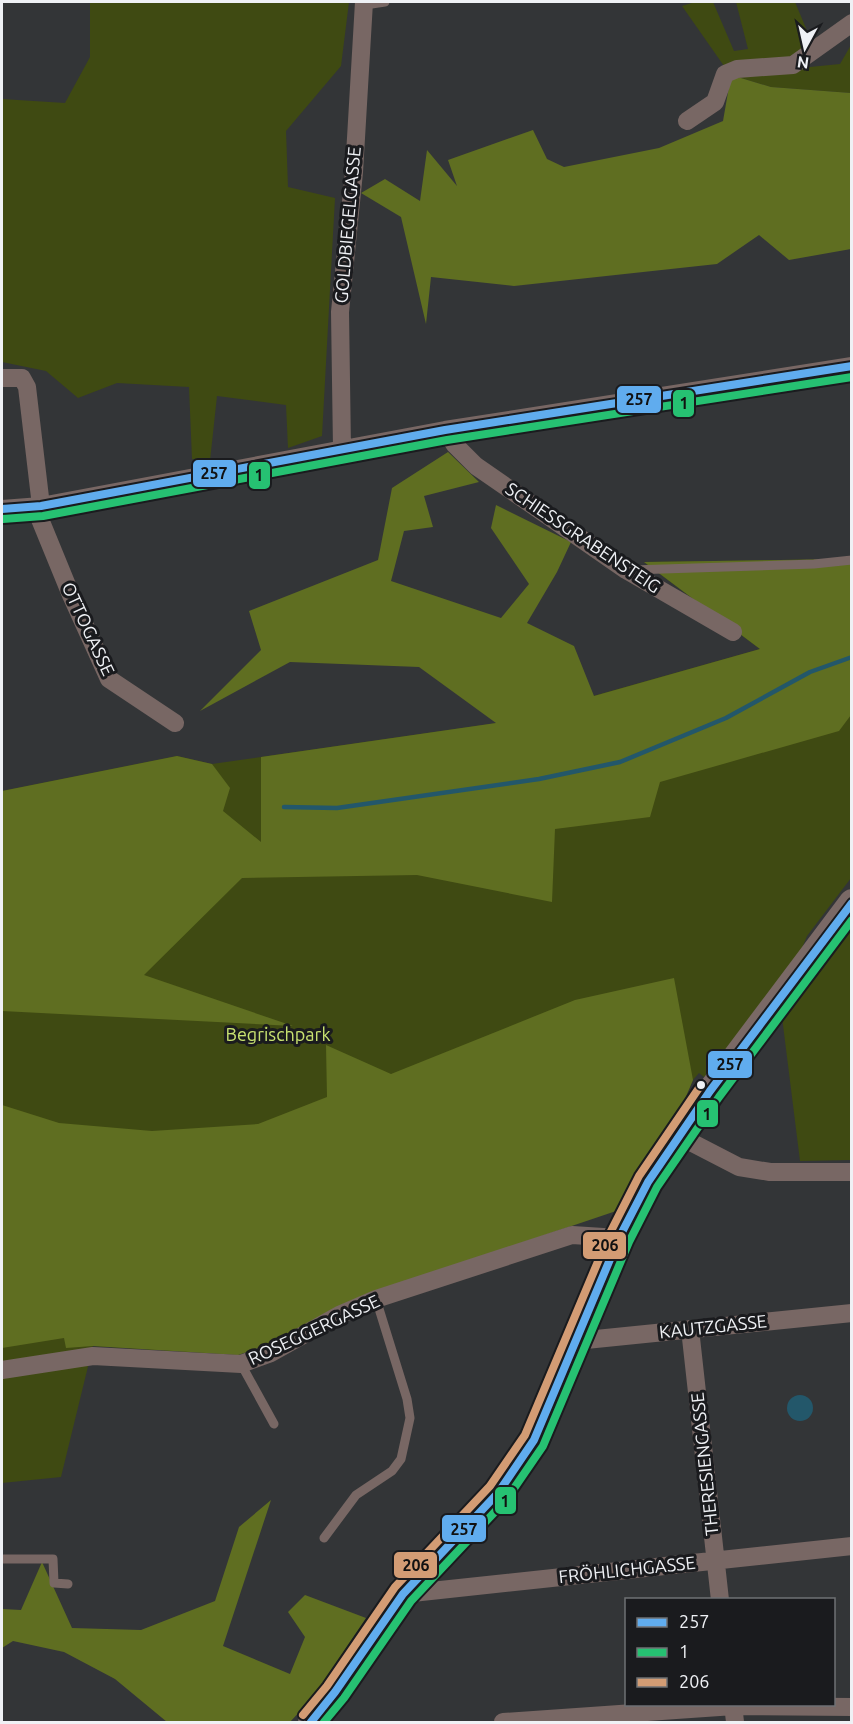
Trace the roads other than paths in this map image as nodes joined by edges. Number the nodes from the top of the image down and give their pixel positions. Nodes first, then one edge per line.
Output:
1 (385, 2) edge
2 (365, 3) edge
3 (852, 23) edge
4 (687, 121) dead end
5 (852, 366) edge
6 (2, 378) edge
7 (445, 430) junction
8 (342, 449) junction
9 (38, 506) junction
10 (2, 509) edge
11 (852, 560) edge
12 (626, 570) junction
13 (733, 632) dead end
14 (175, 723) dead end
15 (852, 902) edge
16 (680, 1136) junction
17 (852, 1172) edge
18 (619, 1238) junction
19 (376, 1299) junction
20 (852, 1313) edge
21 (690, 1329) junction
22 (576, 1341) junction
23 (242, 1364) junction
24 (2, 1370) edge
25 (273, 1424) dead end
26 (324, 1538) dead end
27 (852, 1546) edge
28 (2, 1558) edge
29 (716, 1560) junction
30 (68, 1584) dead end
31 (403, 1594) junction
32 (720, 1598) edge
33 (852, 1707) edge
34 (734, 1711) edge
35 (311, 1722) edge
36 (502, 1722) edge

1 - 2 lane
2 - 8 street, GOLDBIEGELGASSE
3 - 4 street
5 - 7 street
6 - 9 street, OTTOGASSE
7 - 8 street
7 - 12 street, SCHIESSGRABENSTEIG
8 - 9 street
9 - 10 street
9 - 14 street, OTTOGASSE
11 - 12 lane
12 - 13 street, SCHIESSGRABENSTEIG
15 - 16 street
16 - 17 street
16 - 18 street
18 - 19 street, ROSEGGERGASSE
18 - 22 street
19 - 23 street, ROSEGGERGASSE
19 - 26 lane
20 - 21 street, KAUTZGASSE
21 - 22 street, KAUTZGASSE
21 - 29 street, THERESIENGASSE
22 - 31 street
23 - 24 street, ROSEGGERGASSE
23 - 25 lane
27 - 29 street, FRÖHLICHGASSE
28 - 30 lane
29 - 31 street, FRÖHLICHGASSE
29 - 32 street, THERESIENGASSE
31 - 35 street
33 - 34 street
34 - 36 street

